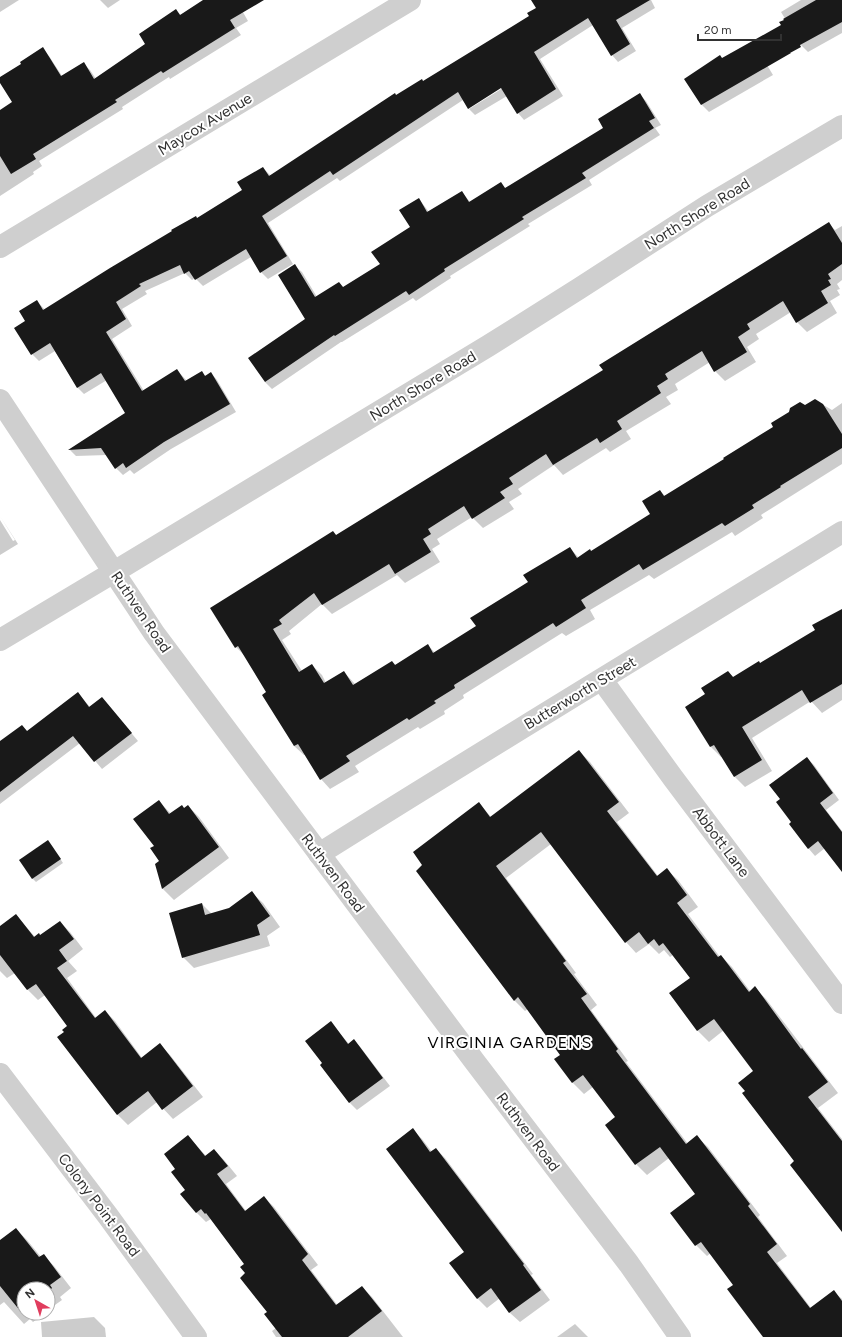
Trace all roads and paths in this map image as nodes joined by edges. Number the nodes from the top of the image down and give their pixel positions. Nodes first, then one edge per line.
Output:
1 (410, 0) edge
2 (842, 126) edge
3 (0, 247) edge
4 (0, 400) edge
5 (842, 532) edge
6 (114, 572) junction
7 (0, 640) edge
8 (602, 680) junction
9 (319, 854) junction
10 (842, 1003) edge
11 (0, 1074) edge
12 (196, 1337) edge
13 (680, 1337) edge

1 - 3 street, Maycox Avenue
2 - 6 street, North Shore Road
4 - 6 street, Ruthven Road
5 - 8 street, Butterworth Street
6 - 7 street, North Shore Road
6 - 9 street, Ruthven Road
8 - 9 street, Butterworth Street
8 - 10 street, Abbott Lane
9 - 13 street, Ruthven Road
11 - 12 street, Colony Point Road

